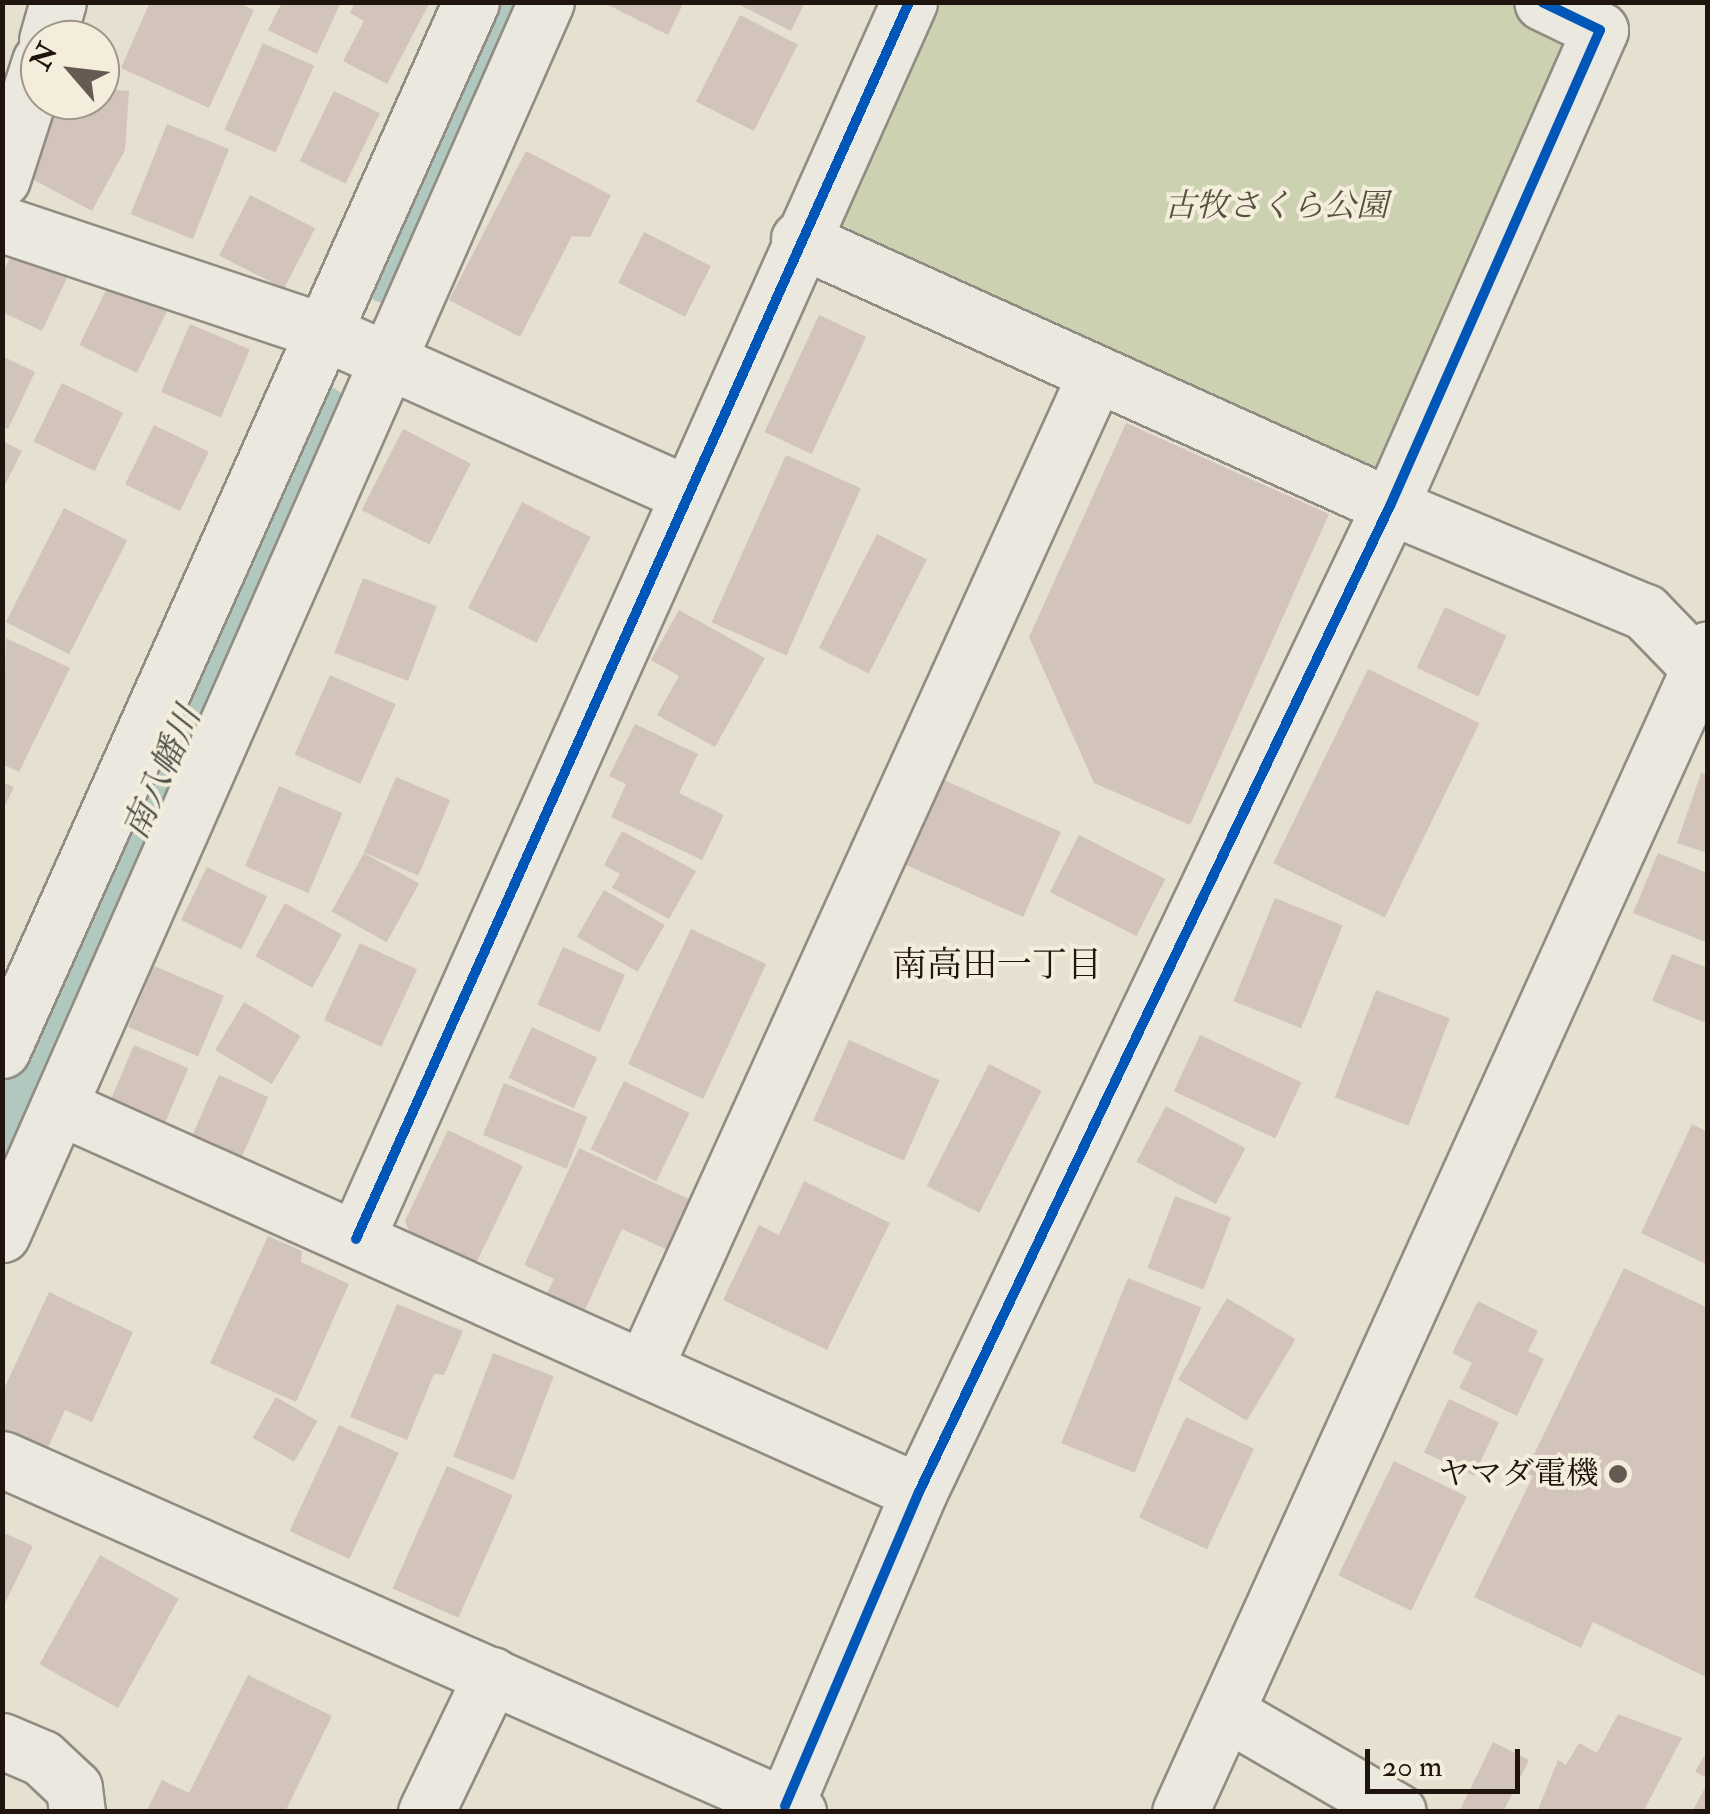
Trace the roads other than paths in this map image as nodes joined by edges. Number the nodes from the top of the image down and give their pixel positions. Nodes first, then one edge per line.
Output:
1 (471, 2) edge
2 (546, 2) edge
3 (909, 2) edge
4 (1542, 2) edge
5 (21, 120) edge
6 (2, 179) edge
7 (2, 224) edge
8 (800, 239) junction
9 (324, 332) junction
10 (388, 360) junction
11 (1096, 374) junction
12 (686, 493) junction
13 (1390, 506) junction
14 (1704, 666) edge
15 (2, 1050) edge
16 (60, 1107) junction
17 (2, 1234) edge
18 (356, 1239) junction
19 (644, 1368) junction
20 (2, 1459) edge
21 (918, 1492) junction
22 (492, 1674) junction
23 (1228, 1714) junction
24 (2, 1741) edge
25 (791, 1809) edge
26 (77, 1812) edge
27 (426, 1812) edge
28 (1180, 1812) edge
29 (1398, 1812) edge

1 - 9 street
2 - 10 street
3 - 8 street
4 - 13 street
5 - 6 street
7 - 9 street
8 - 11 street
8 - 12 street
9 - 10 street
9 - 15 street
10 - 12 street
10 - 16 street
11 - 13 street
11 - 19 street
12 - 18 street
13 - 14 street
13 - 21 street
14 - 23 street
16 - 17 street
16 - 18 street
18 - 19 street
19 - 21 street
20 - 22 street
21 - 25 street
22 - 25 street
22 - 27 street
23 - 28 street
23 - 29 street
24 - 26 street

